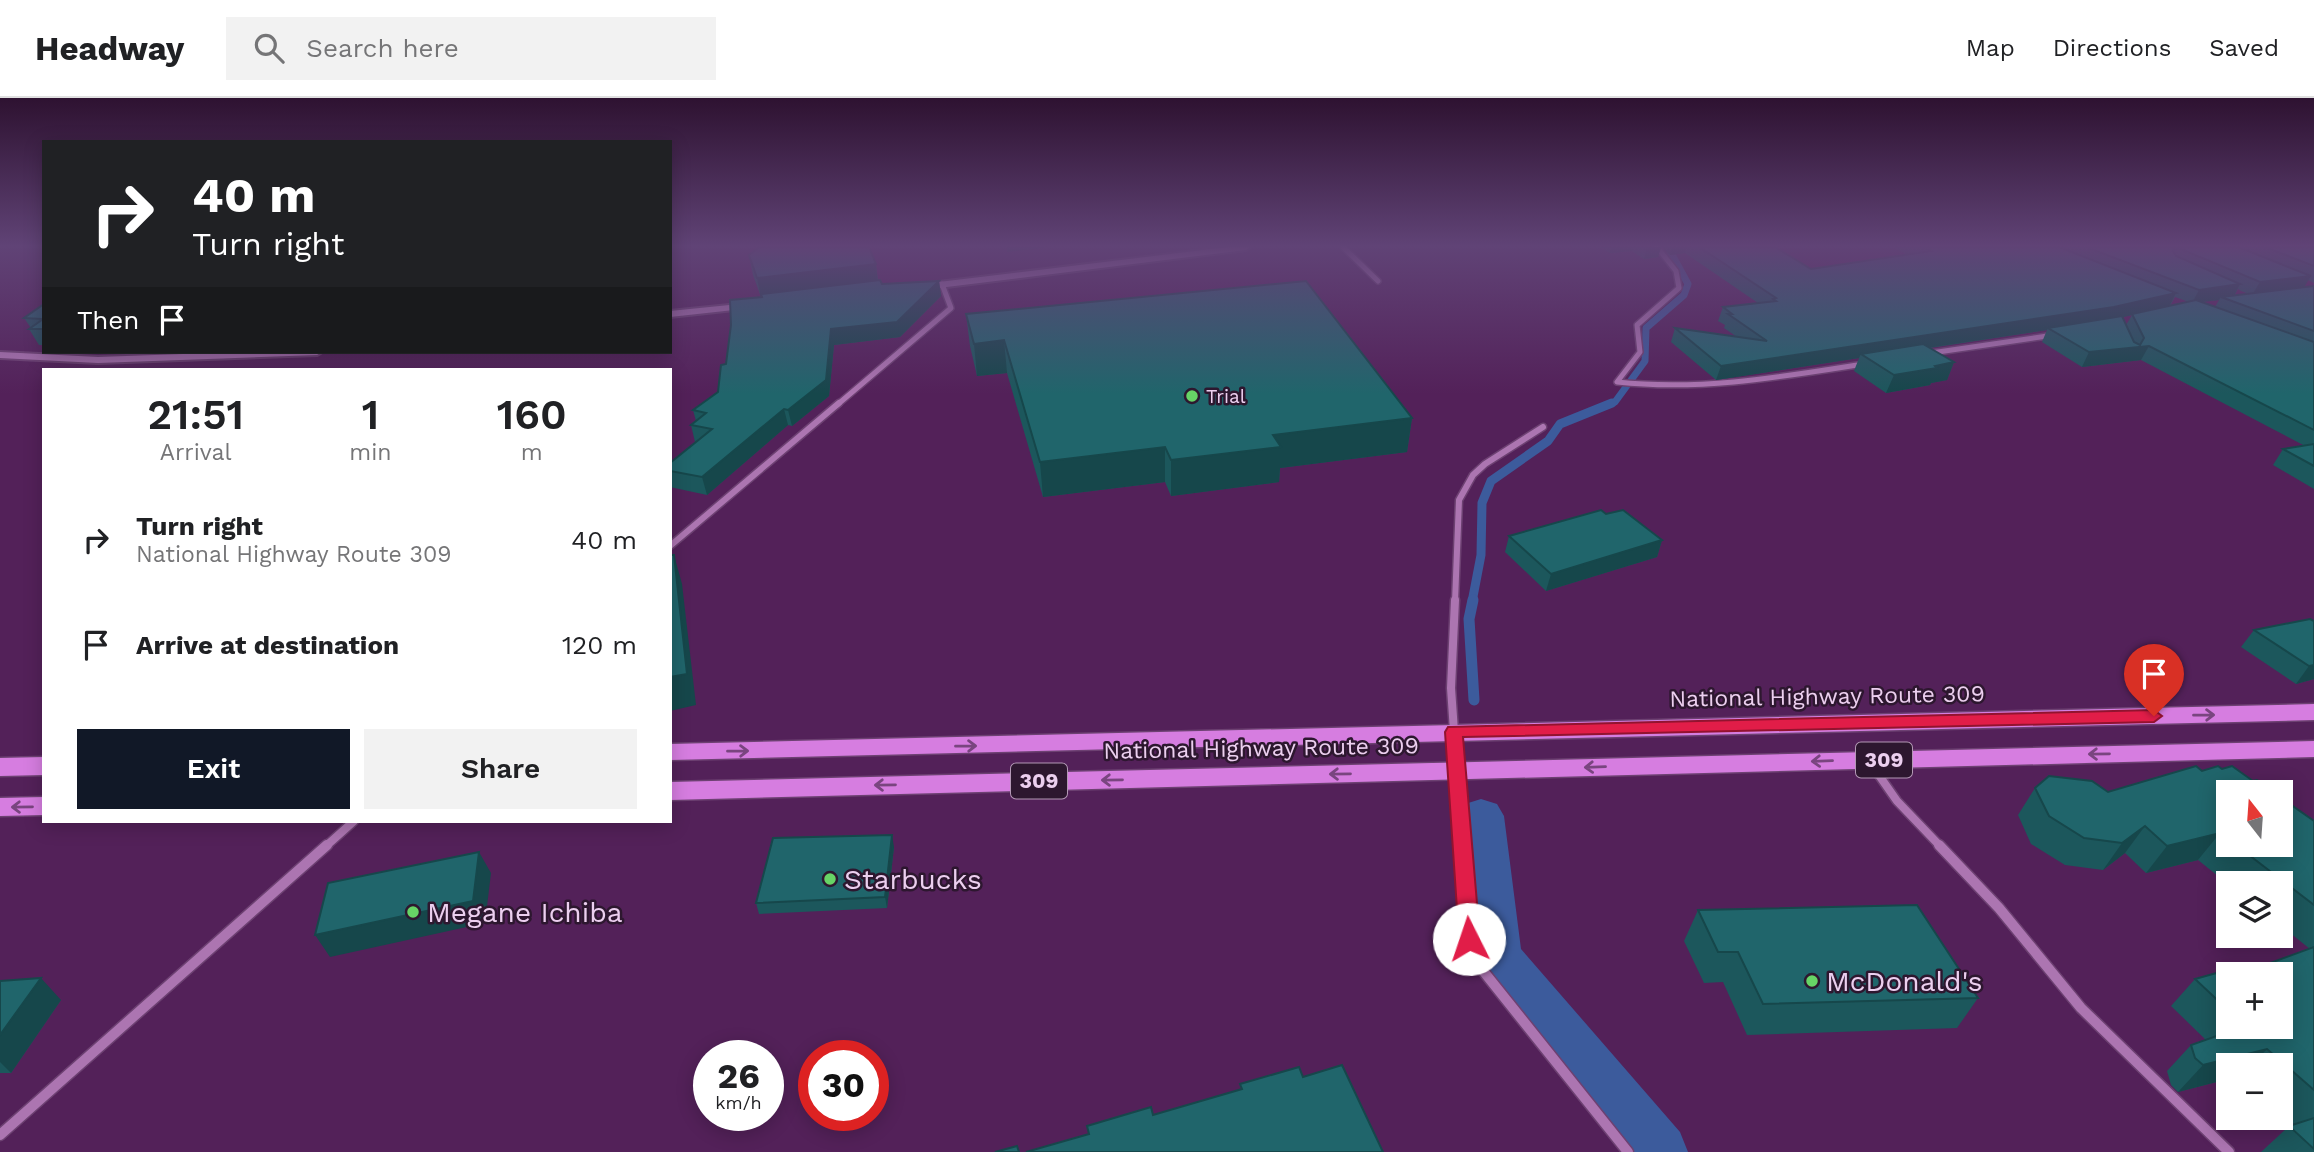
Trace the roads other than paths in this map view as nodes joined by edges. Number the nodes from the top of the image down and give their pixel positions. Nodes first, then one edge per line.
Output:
1 (947, 296) edge
2 (1670, 296) edge
3 (765, 304) edge
4 (672, 314) edge
5 (2056, 334) edge
6 (262, 354) edge
7 (1922, 354) edge
8 (0, 355) edge
9 (1868, 363) edge
10 (1543, 427) dead end
11 (672, 544) edge
12 (2314, 712) edge
13 (1452, 732) junction
14 (2314, 749) edge
15 (672, 752) edge
16 (1868, 760) junction
17 (42, 766) edge
18 (0, 767) edge
19 (1455, 771) junction
20 (672, 791) edge
21 (42, 806) edge
22 (0, 807) edge
23 (352, 823) edge
24 (0, 1135) edge
25 (1628, 1152) edge
26 (2229, 1152) edge

1 - 11 street
2 - 9 street
3 - 4 street
5 - 7 street
6 - 8 street
10 - 13 street
13 -> 12 highway, National Highway Route 309 / 309
15 -> 13 highway, National Highway Route 309 / 309
13 - 19 street
14 -> 16 highway, National Highway Route 309 / 309
16 -> 19 highway, National Highway Route 309 / 309
16 - 26 street
17 - 18 highway
19 -> 20 highway, National Highway Route 309 / 309
19 - 25 street
21 -> 22 highway
23 - 24 street

